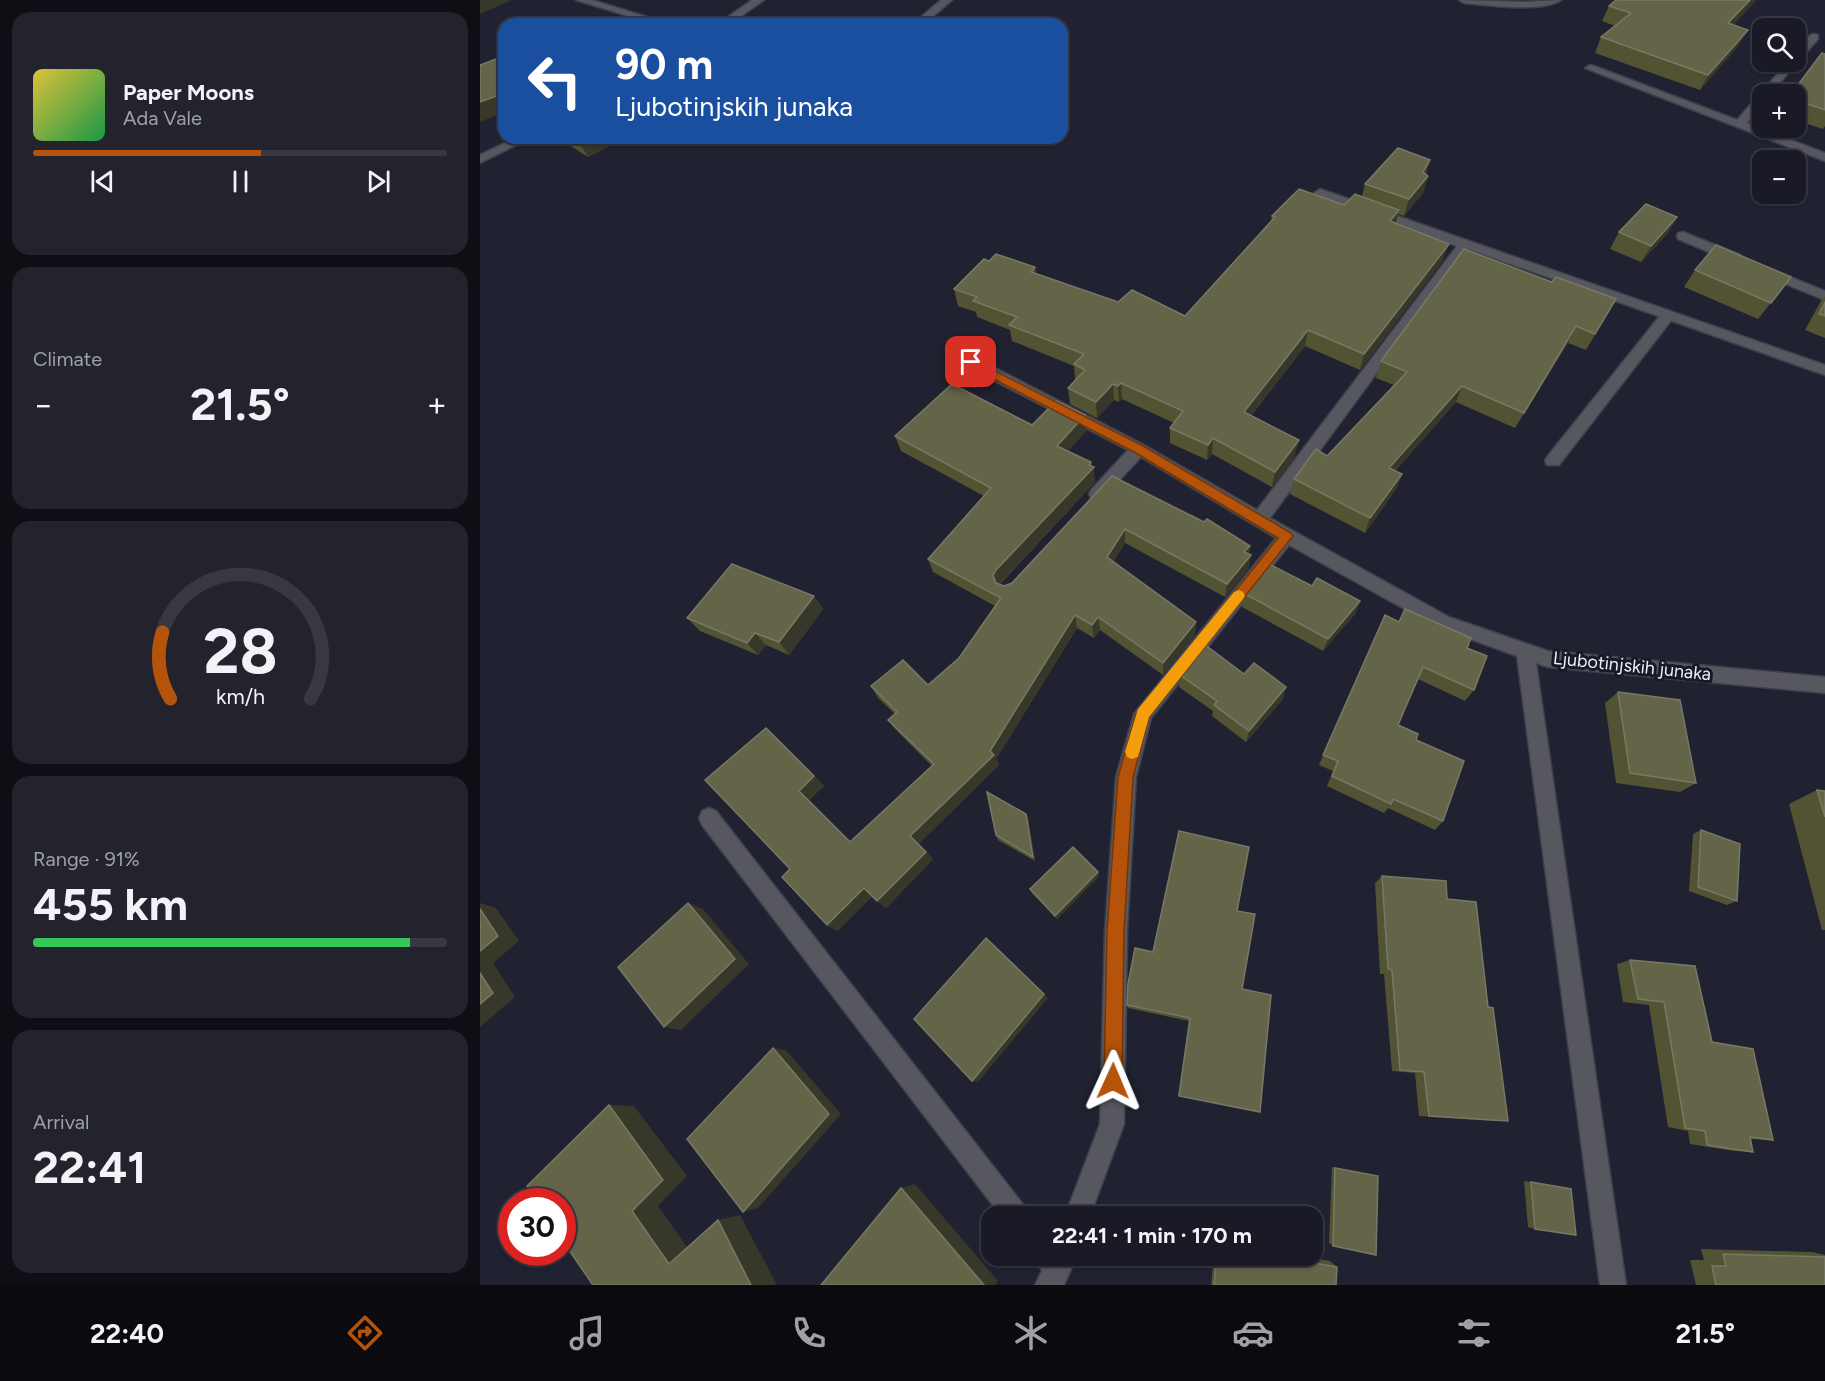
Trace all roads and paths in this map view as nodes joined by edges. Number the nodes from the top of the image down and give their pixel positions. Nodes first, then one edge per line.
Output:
1 (581, 0) edge
2 (759, 0) edge
3 (947, 0) edge
4 (1464, 0) edge
5 (1556, 0) edge
6 (644, 18) edge
7 (732, 18) edge
8 (925, 18) edge
9 (1814, 37) dead end
10 (1806, 46) edge
11 (1590, 68) dead end
12 (1784, 72) edge
13 (1774, 84) edge
14 (1752, 110) edge
15 (1740, 124) junction
16 (511, 144) edge
17 (1825, 157) edge
18 (480, 159) edge
19 (1320, 193) dead end
20 (1683, 236) dead end
21 (1465, 244) junction
22 (1825, 296) edge
23 (1668, 315) junction
24 (971, 362) dead end
25 (1825, 370) edge
26 (1139, 449) junction
27 (1553, 461) dead end
28 (1085, 507) edge
29 (1259, 520) junction
30 (1287, 536) junction
31 (1525, 651) junction
32 (1825, 685) edge
33 (709, 818) dead end
34 (1008, 1206) edge
35 (1082, 1206) edge
36 (1613, 1285) edge

1 - 6 street
2 - 7 street
3 - 8 street
4 - 5 street
9 - 10 street
11 - 15 street
12 - 13 street
14 - 15 street
15 - 17 street
16 - 18 street
19 - 21 street
20 - 22 street
21 - 23 street
21 - 29 street
23 - 25 street
23 - 27 street
24 - 26 street, Ljubotinjskih junaka
26 - 28 street
26 - 29 street, Ljubotinjskih junaka
29 - 30 street, Ljubotinjskih junaka
30 - 31 street, Ljubotinjskih junaka
30 - 35 street
31 - 32 street, Ljubotinjskih junaka
31 - 36 street
33 - 34 street

